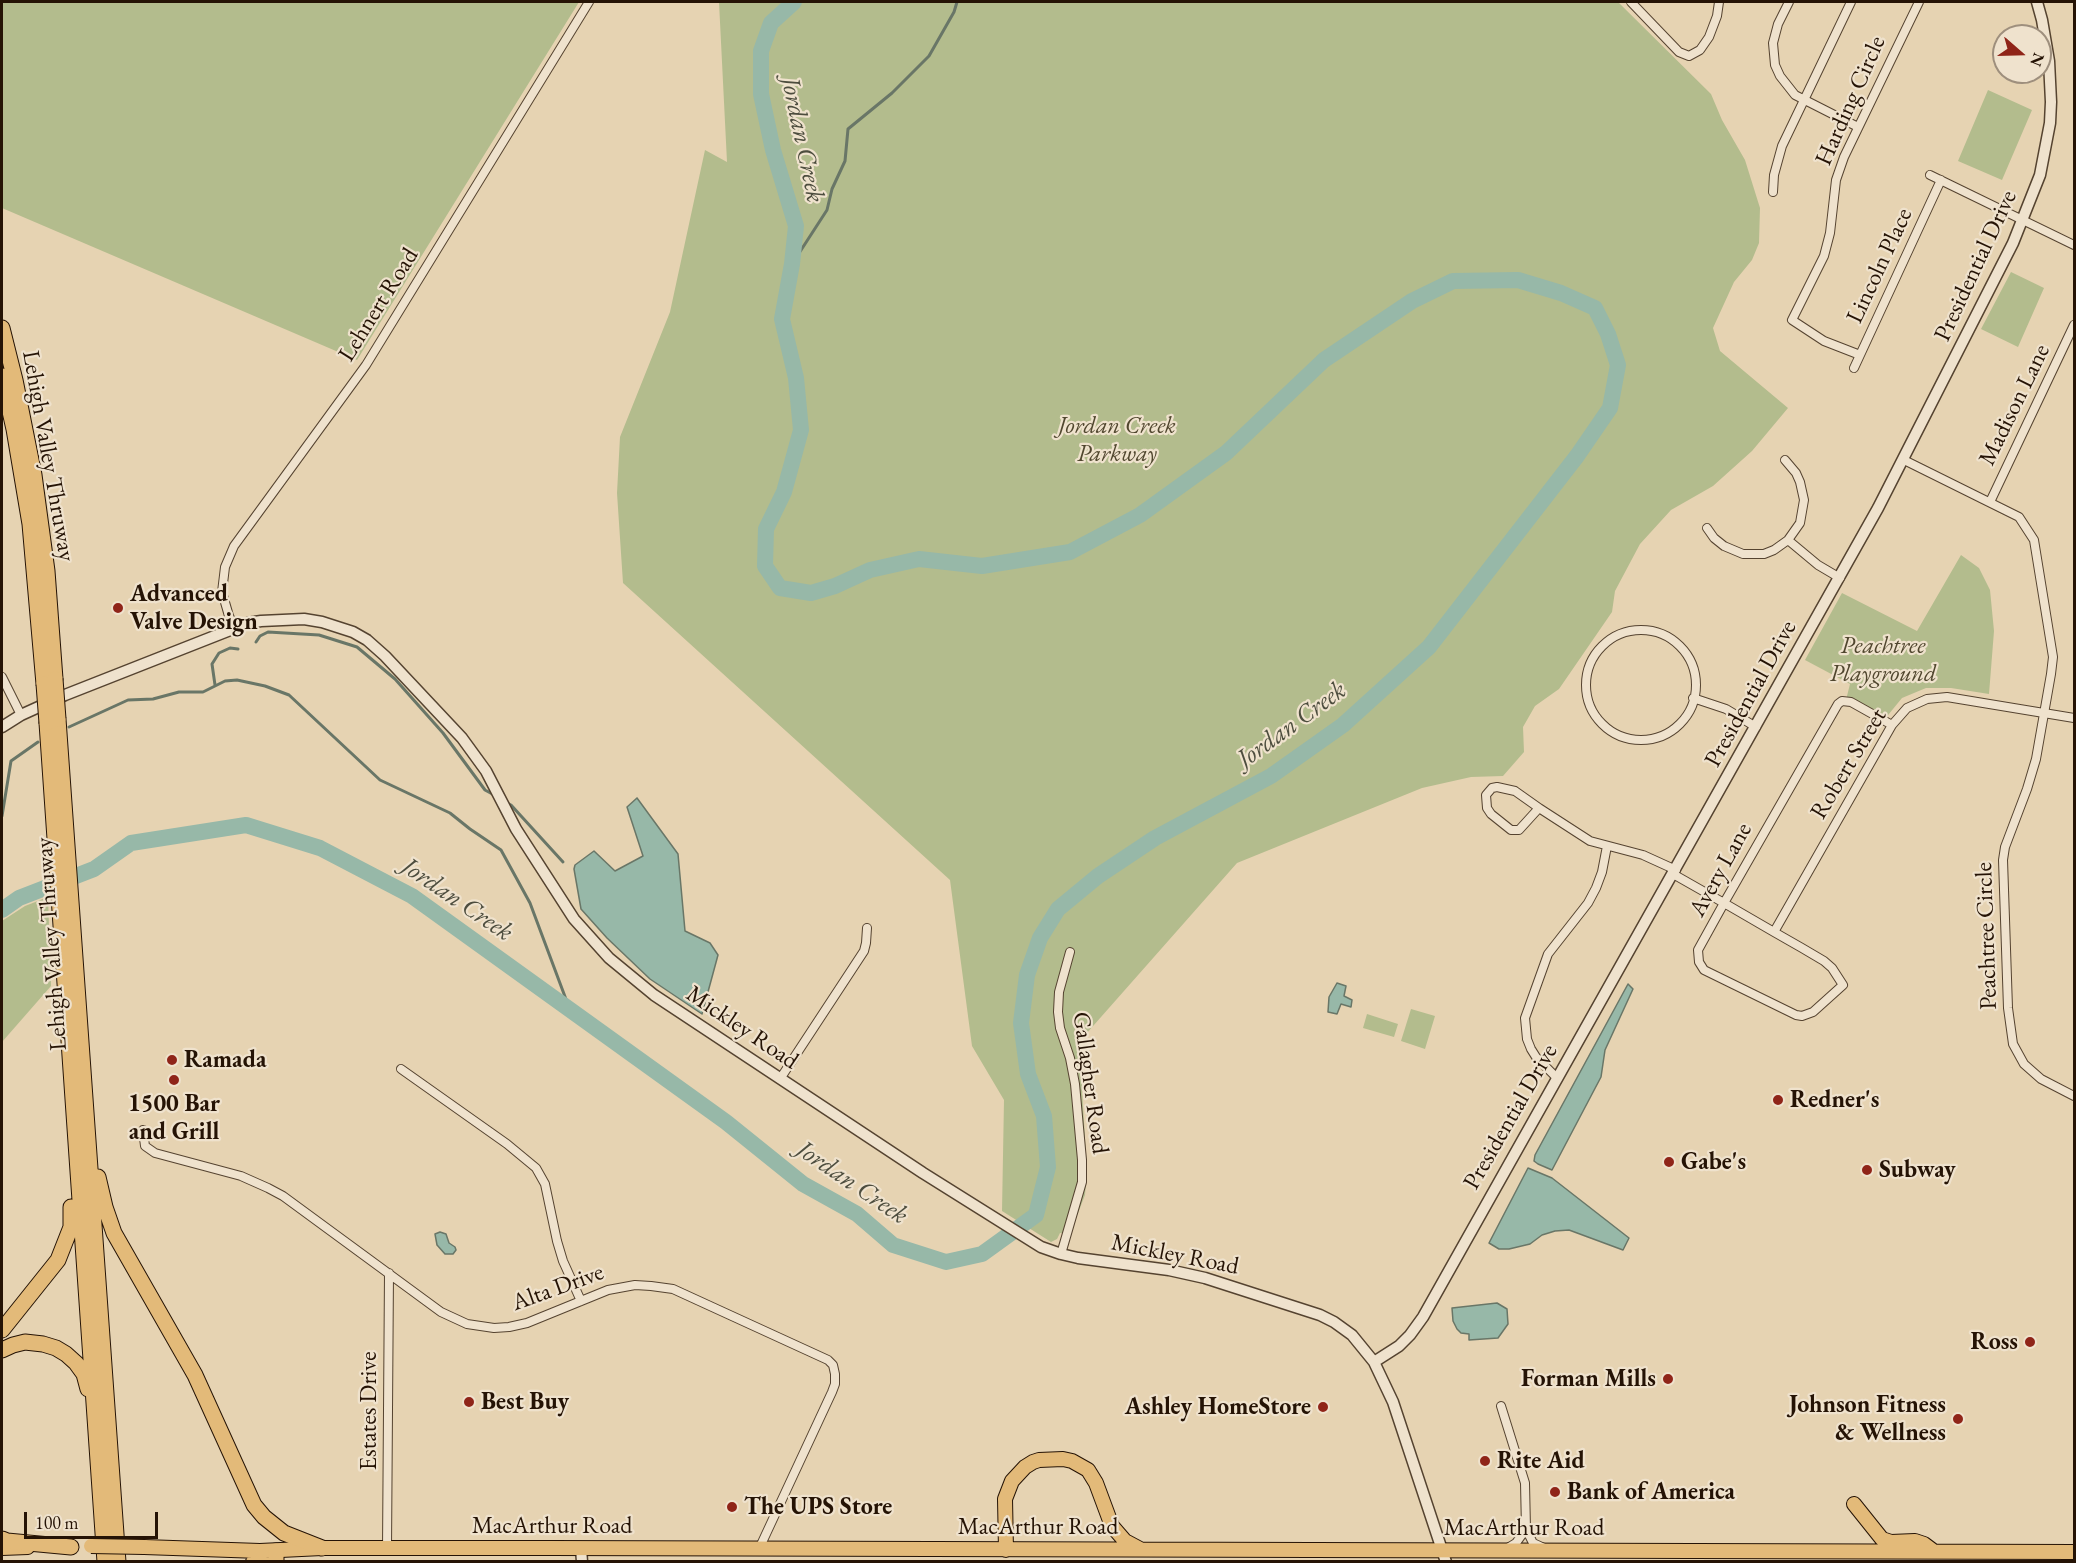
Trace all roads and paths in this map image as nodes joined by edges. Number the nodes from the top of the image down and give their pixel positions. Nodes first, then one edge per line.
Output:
1 (588, 2) edge
2 (1631, 2) edge
3 (1719, 2) edge
4 (1789, 2) edge
5 (1851, 2) edge
6 (1919, 2) edge
7 (2037, 2) edge
8 (1804, 100) junction
9 (1858, 127) junction
10 (1930, 175) dead end
11 (1941, 180) junction
12 (1773, 192) dead end
13 (2023, 220) junction
14 (2074, 245) edge
15 (2074, 325) edge
16 (2, 328) edge
17 (1860, 355) junction
18 (1854, 368) dead end
19 (2, 376) edge
20 (1785, 460) dead end
21 (1904, 460) junction
22 (1990, 502) junction
23 (1707, 528) dead end
24 (1788, 540) junction
25 (1840, 578) junction
26 (235, 627) junction
27 (2, 677) edge
28 (50, 681) junction
29 (1693, 698) junction
30 (2044, 713) junction
31 (21, 715) junction
32 (2074, 718) edge
33 (1892, 725) junction
34 (1756, 727) junction
35 (2, 728) edge
36 (1539, 808) junction
37 (1607, 846) junction
38 (1674, 872) junction
39 (1724, 903) junction
40 (867, 928) dead end
41 (1774, 932) junction
42 (69, 949) junction
43 (1070, 952) dead end
44 (69, 1045) junction
45 (401, 1069) dead end
46 (1557, 1078) junction
47 (780, 1079) junction
48 (2074, 1095) edge
49 (143, 1130) dead end
50 (88, 1134) junction
51 (1061, 1254) junction
52 (388, 1273) junction
53 (581, 1301) junction
54 (2, 1330) edge
55 (2, 1350) edge
56 (1374, 1362) junction
57 (1502, 1406) dead end
58 (96, 1430) junction
59 (1854, 1504) dead end
60 (1526, 1529) junction
61 (2, 1539) edge
62 (71, 1547) junction
63 (322, 1548) junction
64 (387, 1548) junction
65 (759, 1548) junction
66 (2, 1549) edge
67 (1006, 1550) junction
68 (1142, 1550) junction
69 (1503, 1551) junction
70 (1551, 1551) junction
71 (1933, 1552) junction
72 (2074, 1552) edge
73 (581, 1555) edge
74 (1445, 1556) edge
75 (1855, 1556) edge
76 (272, 1558) edge
77 (105, 1562) edge
78 (118, 1562) edge
79 (253, 1562) edge

1 - 26 street, Lehnert Road
2 - 3 street
4 - 8 street
5 - 8 street
6 - 9 street, Harding Circle
7 - 13 street, Presidential Drive
8 - 9 street
8 - 12 street
9 - 17 street, Harding Circle
10 - 11 street
11 - 13 street
11 - 17 street, Lincoln Place
13 - 14 street
13 - 21 street, Presidential Drive
15 - 22 street, Madison Lane
16 - 28 highway, Lehigh Valley Thruway
17 - 18 street, Lincoln Place
19 - 28 highway, Lehigh Valley Thruway
20 - 24 street
21 - 22 street, Peachtree Circle
21 - 25 street, Presidential Drive
22 - 30 street, Peachtree Circle
23 - 24 street
24 - 25 street
25 - 34 street, Presidential Drive
26 - 31 street, Mickley Road
26 - 47 street, Mickley Road
27 - 31 street
28 - 42 highway, Lehigh Valley Thruway, bridge
29 - 29 street
29 - 34 street
30 - 32 street
30 - 33 street, Robert Street
30 - 48 street, Peachtree Circle
31 - 35 street, Mickley Road
33 - 39 street, Avery Lane
33 - 41 street, Robert Street
34 - 38 street, Presidential Drive
36 - 36 street
36 - 37 street
37 - 38 street
37 - 46 street
38 - 39 street
38 - 46 street, Presidential Drive
39 - 41 street
39 - 41 street, Avery Lane
40 - 47 street
42 - 44 highway, Lehigh Valley Thruway
42 - 50 highway, Lehigh Valley Thruway
43 - 51 street, Gallagher Road
44 - 54 highway
44 - 58 highway, Lehigh Valley Thruway
45 - 53 street
46 - 56 street, Presidential Drive
47 - 51 street, Mickley Road
49 - 52 street, Alta Drive
50 - 63 highway
50 - 78 highway, Lehigh Valley Thruway
51 - 56 street, Mickley Road
52 - 53 street, Alta Drive
52 - 64 street, Estates Drive
53 - 65 street, Alta Drive
55 - 58 highway
56 - 74 street, Mickley Road
57 - 60 street
58 - 77 highway, Lehigh Valley Thruway
59 - 71 highway
60 - 69 street
60 - 70 street
61 - 62 highway
62 - 66 main road, MacArthur Road
62 - 76 highway, MacArthur Road, bridge
63 - 64 highway, MacArthur Road
63 - 76 highway, MacArthur Road
64 - 73 highway, MacArthur Road
65 - 67 highway, MacArthur Road
65 - 73 highway, MacArthur Road
67 - 68 highway, MacArthur Road
67 - 68 highway
68 - 74 highway, MacArthur Road
69 - 70 highway, MacArthur Road
69 - 74 highway, MacArthur Road
70 - 75 highway, MacArthur Road
71 - 72 highway, MacArthur Road
71 - 75 highway, MacArthur Road
76 - 79 highway, MacArthur Road

